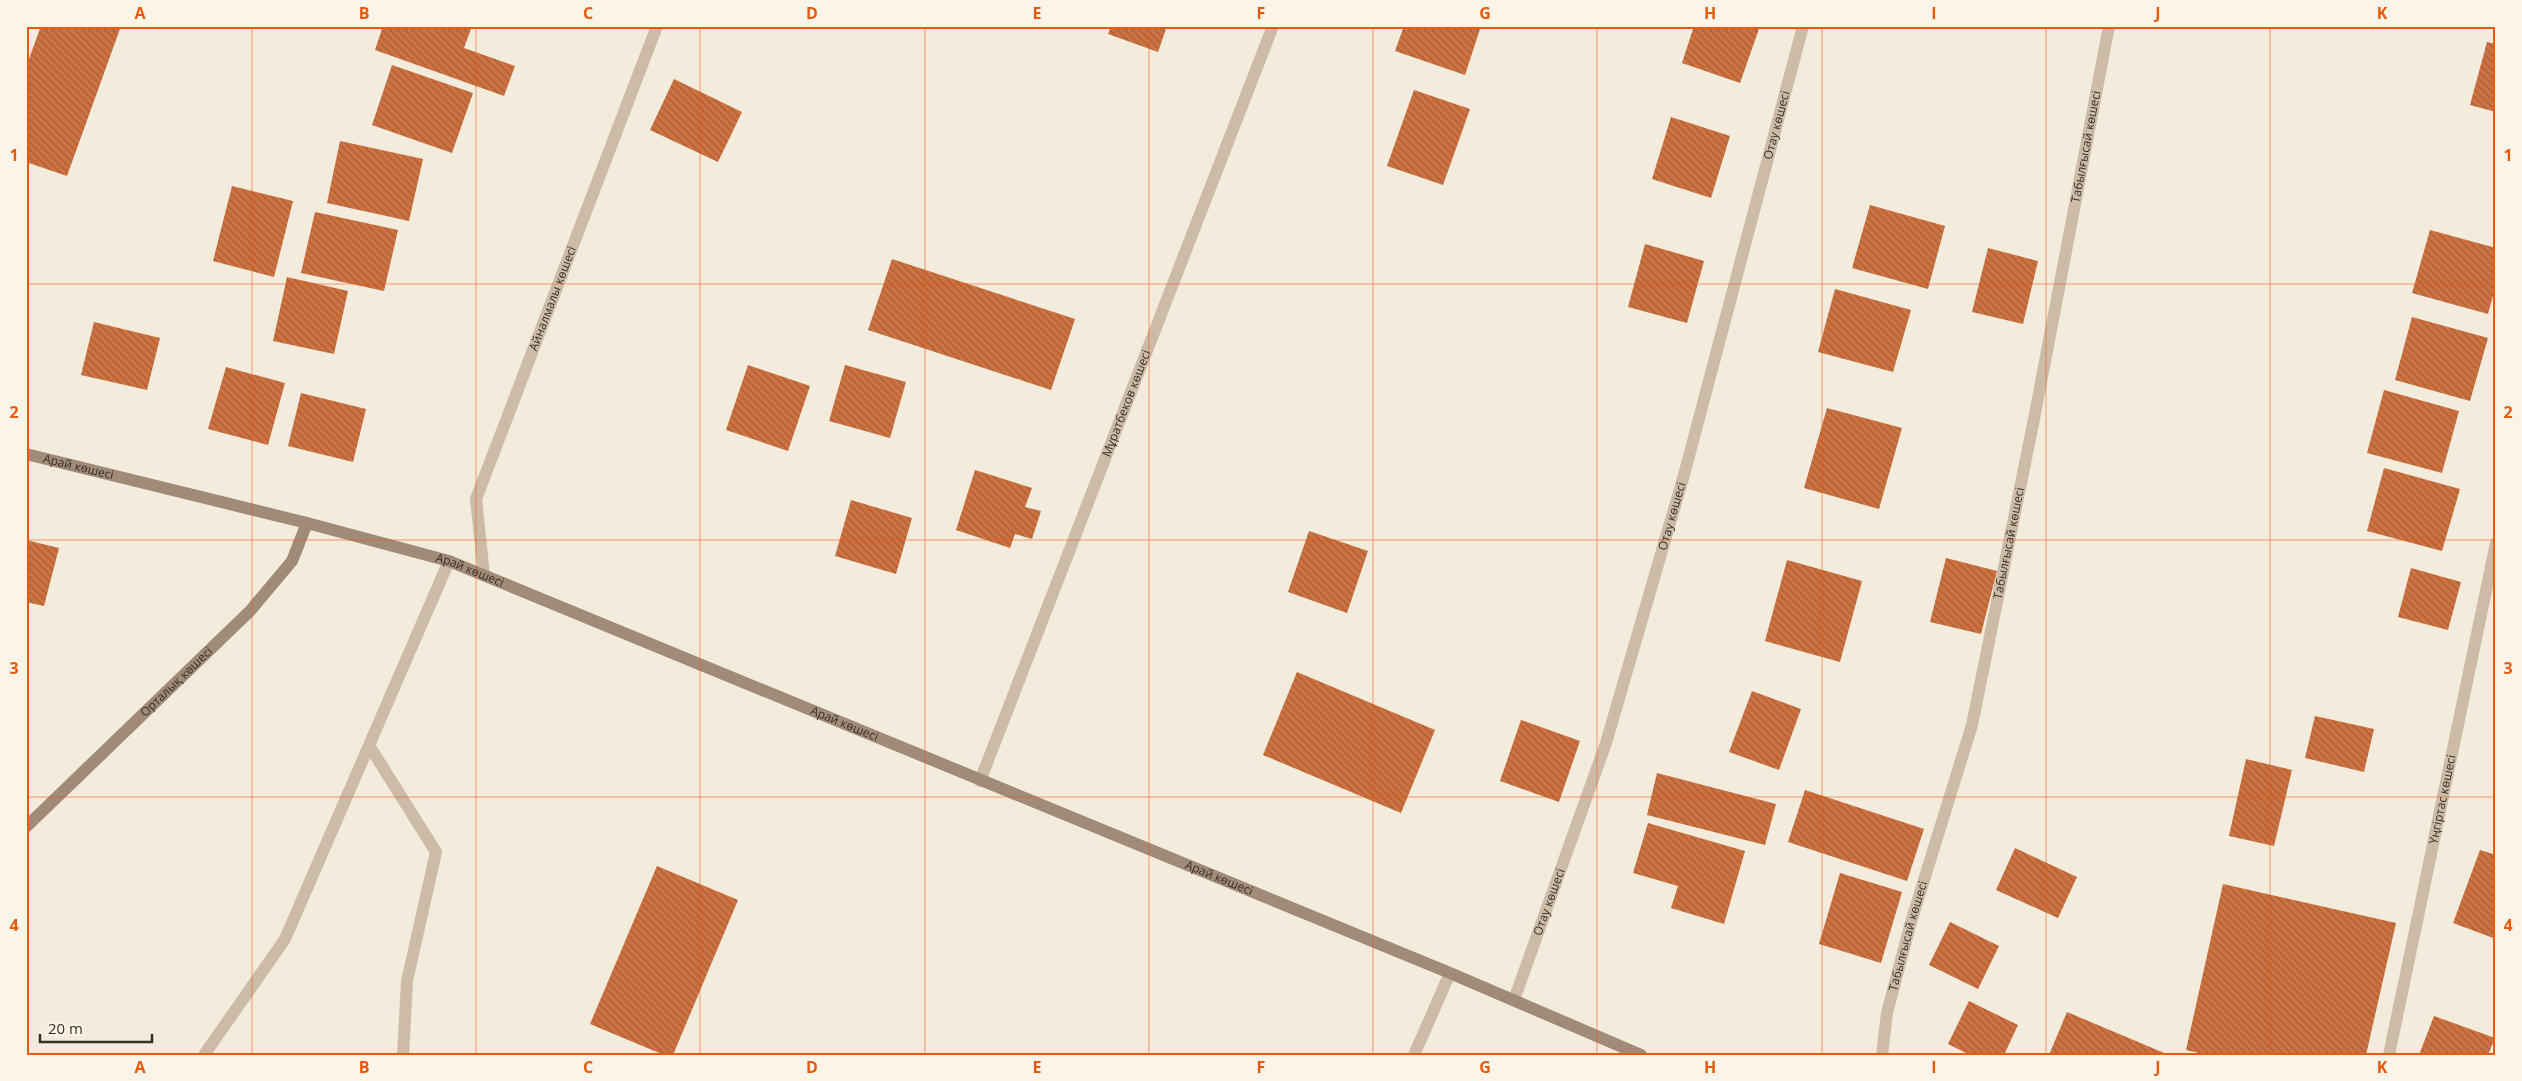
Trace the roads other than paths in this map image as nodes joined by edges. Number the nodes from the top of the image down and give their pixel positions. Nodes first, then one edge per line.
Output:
1 (657, 26) edge
2 (1273, 26) edge
3 (1803, 26) edge
4 (2109, 26) edge
5 (26, 454) edge
6 (307, 523) junction
7 (2496, 543) edge
8 (449, 561) junction
9 (484, 575) junction
10 (370, 746) junction
11 (980, 781) junction
12 (26, 827) edge
13 (1450, 973) junction
14 (1514, 1000) junction
15 (204, 1055) edge
16 (403, 1055) edge
17 (1414, 1055) edge
18 (1641, 1055) edge
19 (1882, 1055) edge
20 (2389, 1055) edge

1 - 9 street, Айналмалы көшесі
2 - 11 street, Мұратбеков көшесі
3 - 14 street, Отау көшесі
4 - 19 street, Табылғысай көшесі
5 - 6 main road, Арай көшесі
6 - 8 main road, Арай көшесі
6 - 12 main road, Орталық көшесі
7 - 20 street, Үңгіртас көшесі
8 - 9 main road, Арай көшесі
8 - 10 street
9 - 11 main road, Арай көшесі
10 - 15 street
10 - 16 street
11 - 13 main road, Арай көшесі
13 - 14 main road, Арай көшесі
13 - 17 street
14 - 18 main road, Арай көшесі

